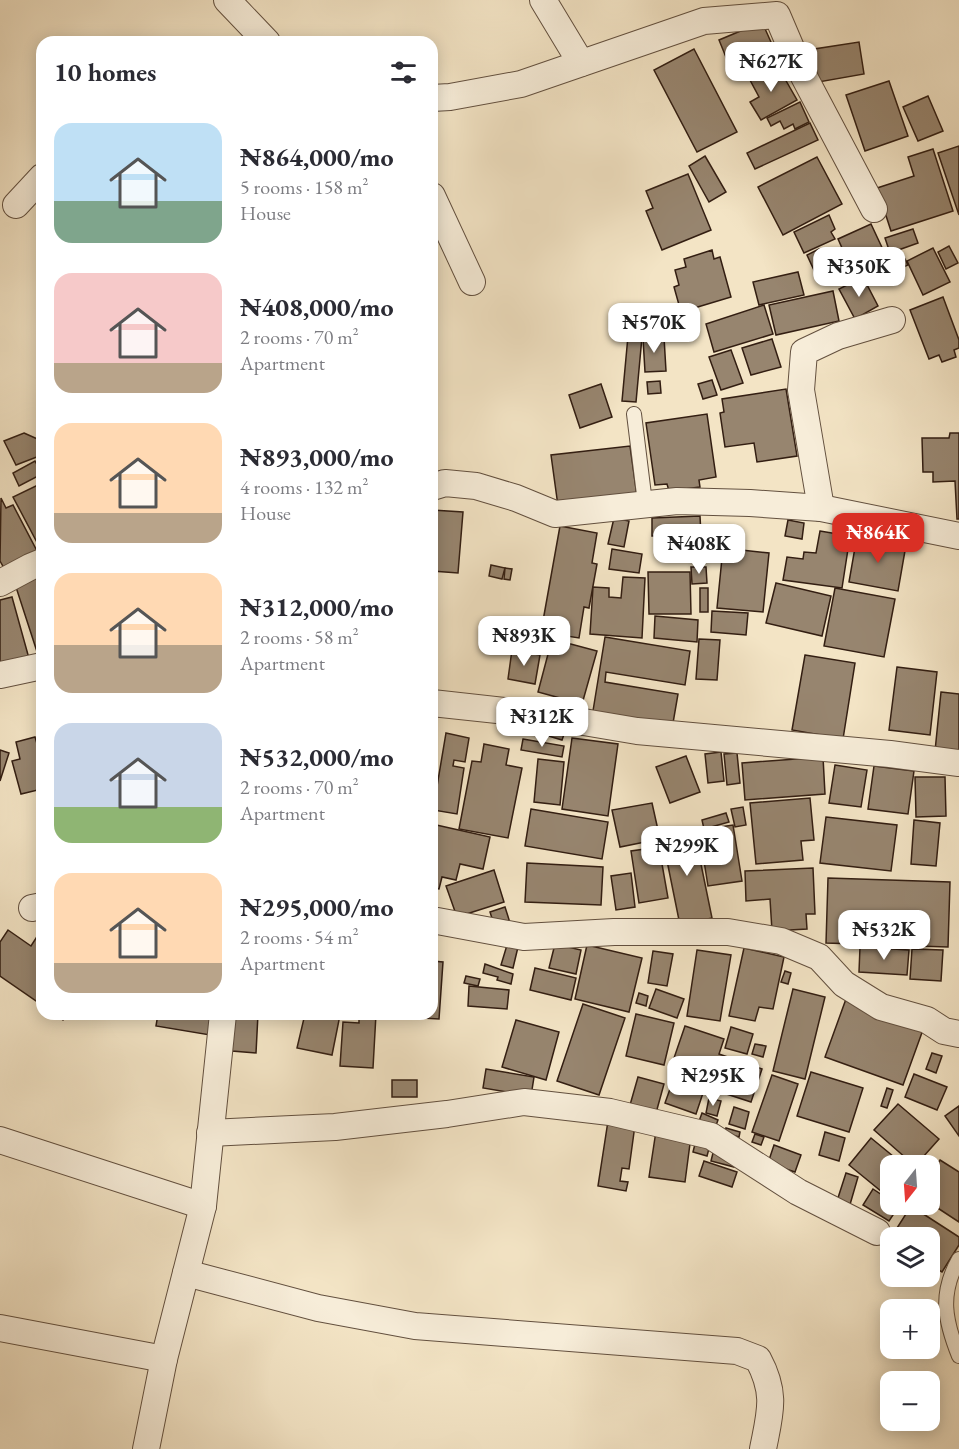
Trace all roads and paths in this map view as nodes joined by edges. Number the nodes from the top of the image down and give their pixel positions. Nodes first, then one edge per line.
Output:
1 (227, 0) edge
2 (543, 0) edge
3 (780, 7) edge
4 (258, 36) edge
5 (581, 63) junction
6 (438, 98) edge
7 (36, 183) edge
8 (16, 205) dead end
9 (874, 208) dead end
10 (438, 209) edge
11 (472, 282) dead end
12 (892, 320) dead end
13 (634, 414) dead end
14 (438, 485) edge
15 (645, 503) junction
16 (821, 508) junction
17 (959, 536) edge
18 (36, 564) edge
19 (0, 583) edge
20 (36, 667) edge
21 (0, 675) edge
22 (438, 704) edge
23 (959, 763) edge
24 (438, 921) edge
25 (222, 1020) edge
26 (959, 1034) edge
27 (210, 1133) junction
28 (0, 1140) edge
29 (203, 1206) junction
30 (877, 1232) dead end
31 (959, 1259) edge
32 (186, 1273) junction
33 (0, 1328) edge
34 (959, 1356) edge
35 (164, 1359) junction
36 (146, 1449) edge
37 (763, 1449) edge

1 - 4 street
2 - 5 street
3 - 5 street
3 - 9 street
5 - 6 street
7 - 8 street
10 - 11 street
12 - 16 street
13 - 15 lane
14 - 15 street
15 - 16 street
16 - 17 street
18 - 19 street
20 - 21 street
22 - 23 street
24 - 26 street
25 - 27 street
27 - 29 street
27 - 30 street
28 - 29 street
29 - 32 street
31 - 34 lane
32 - 35 street
32 - 37 street
33 - 35 street
35 - 36 street

